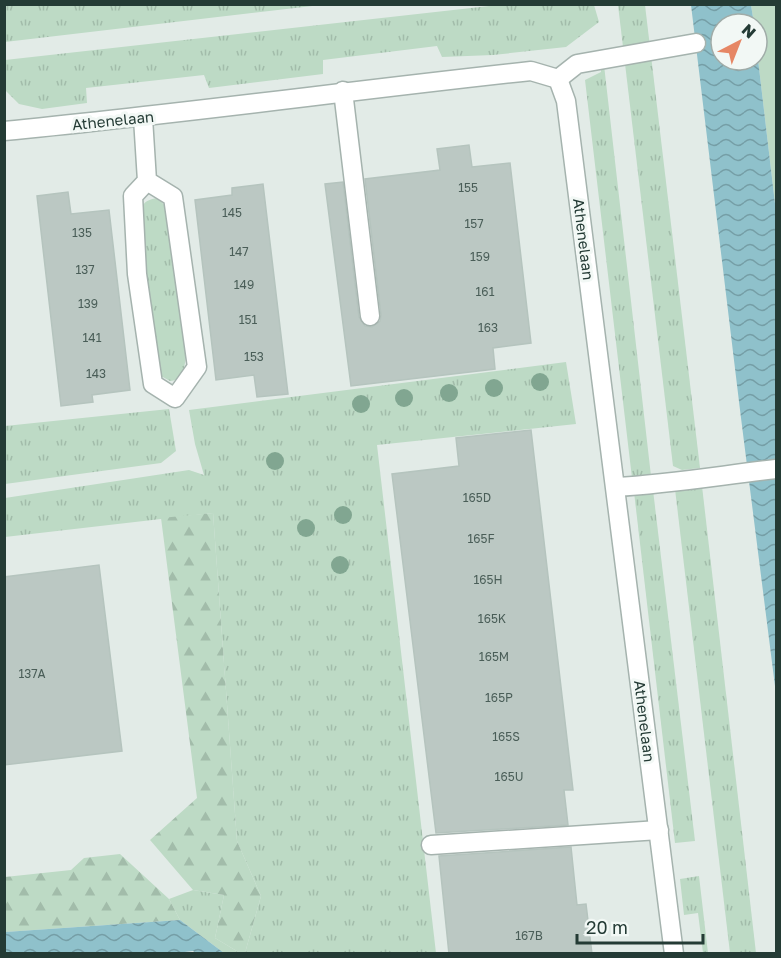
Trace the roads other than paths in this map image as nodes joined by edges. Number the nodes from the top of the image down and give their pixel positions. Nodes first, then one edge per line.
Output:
1 (696, 43) dead end
2 (558, 79) junction
3 (343, 91) junction
4 (143, 118) junction
5 (4, 131) edge
6 (147, 181) junction
7 (370, 316) dead end
8 (777, 469) edge
9 (616, 487) junction
10 (659, 830) junction
11 (431, 845) dead end
12 (674, 954) edge

1 - 2 street
2 - 3 street, Athenelaan
2 - 9 street, Athenelaan
3 - 4 street, Athenelaan
3 - 7 street
4 - 5 street, Athenelaan
4 - 6 street
6 - 6 street
8 - 9 street
9 - 10 street, Athenelaan
10 - 11 street
10 - 12 street, Athenelaan

